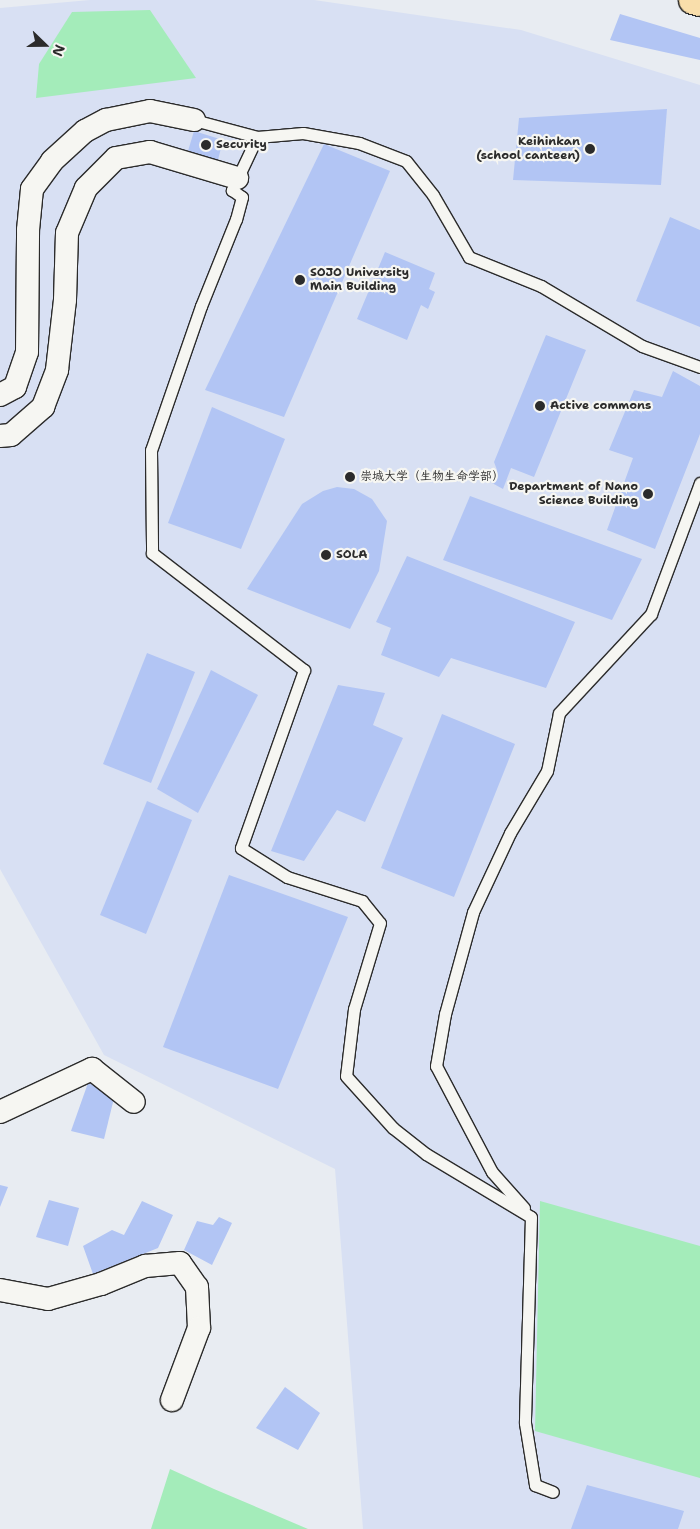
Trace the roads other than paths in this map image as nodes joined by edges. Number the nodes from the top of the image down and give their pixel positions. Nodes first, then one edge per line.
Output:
1 (693, 0) edge
2 (700, 2) edge
3 (194, 120) joint
4 (256, 137) junction
5 (237, 178) junction
6 (700, 367) edge
7 (0, 394) edge
8 (0, 436) edge
9 (700, 483) edge
10 (134, 1102) dead end
11 (0, 1112) edge
12 (531, 1216) junction
13 (0, 1290) edge
14 (172, 1400) dead end
15 (553, 1492) dead end

1 - 2 main road
3 - 4 lane
3 - 7 street
4 - 5 lane
4 - 6 lane
5 - 8 street
5 - 12 lane
9 - 12 lane
10 - 11 street
12 - 15 lane
13 - 14 street

